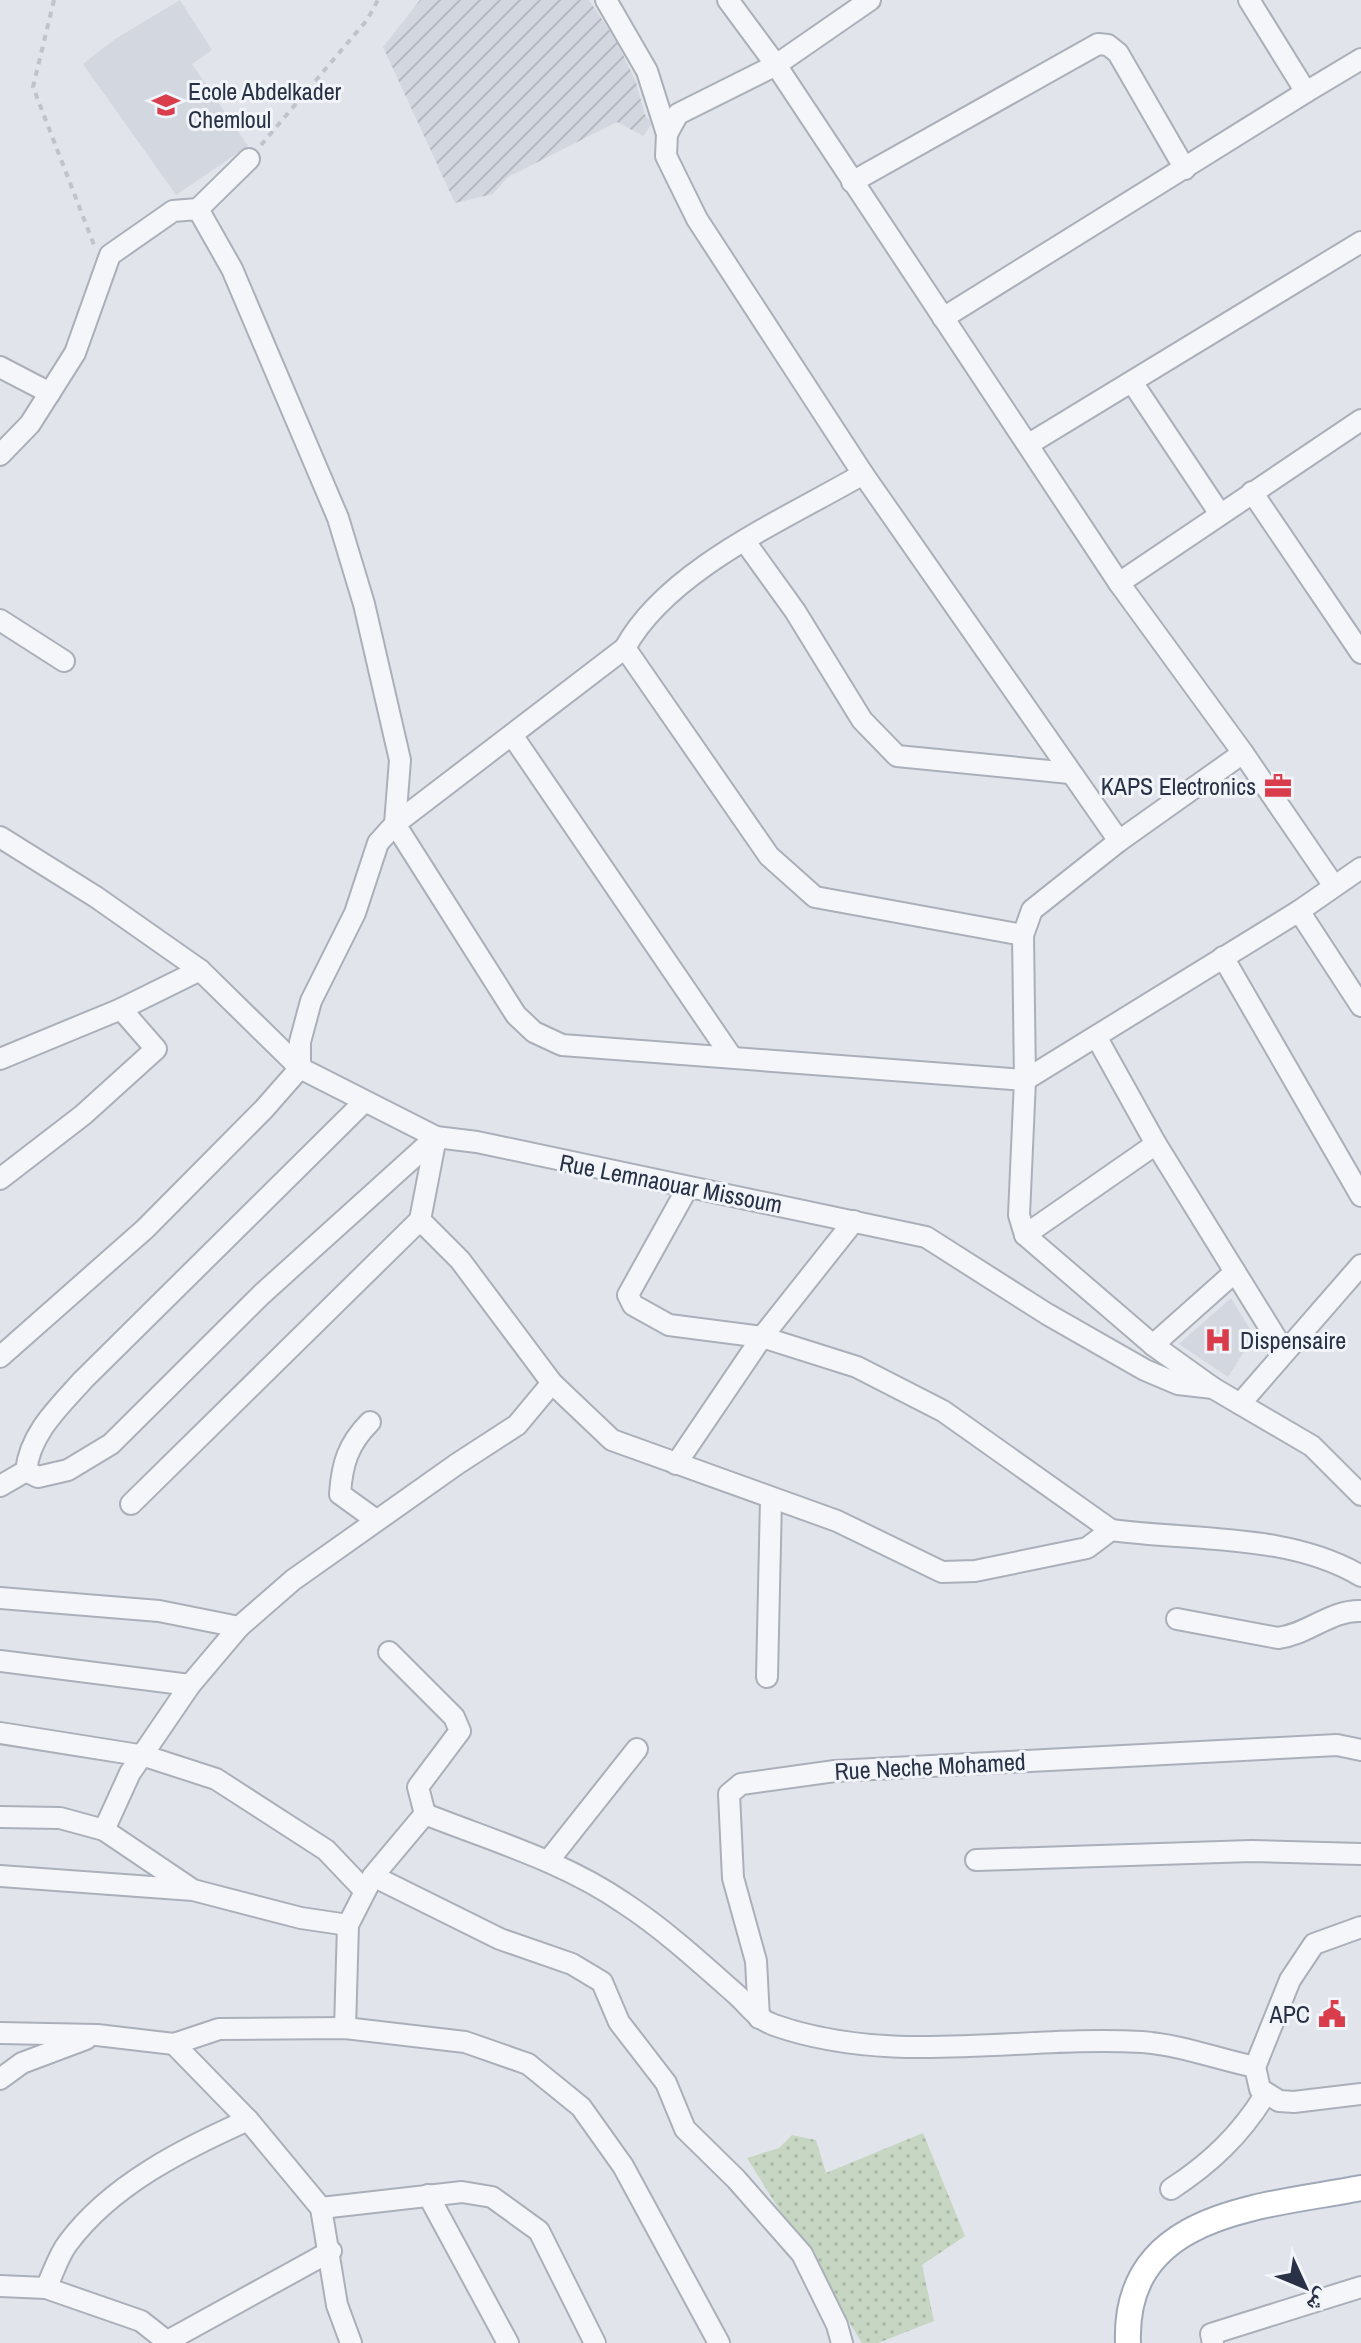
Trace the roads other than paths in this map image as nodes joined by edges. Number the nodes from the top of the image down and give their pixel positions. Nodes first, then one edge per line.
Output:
1 (606, 0) edge
2 (728, 0) edge
3 (870, 0) edge
4 (1249, 0) edge
5 (1361, 59) edge
6 (776, 65) junction
7 (1306, 92) junction
8 (667, 134) junction
9 (249, 159) road end
10 (1185, 169) junction
11 (852, 182) junction
12 (198, 209) junction
13 (1361, 242) edge
14 (943, 318) junction
15 (0, 367) edge
16 (1132, 382) junction
17 (50, 393) junction
18 (1361, 420) edge
19 (1029, 444) junction
20 (0, 455) edge
21 (863, 474) junction
22 (1252, 492) junction
23 (1220, 514) junction
24 (746, 543) junction
25 (1119, 583) junction
26 (0, 620) edge
27 (625, 648) junction
28 (1361, 653) edge
29 (64, 661) dead end
30 (512, 735) junction
31 (1243, 753) junction
32 (1070, 773) junction
33 (395, 824) junction
34 (0, 837) edge
35 (1119, 841) junction
36 (1361, 868) edge
37 (1334, 886) junction
38 (1299, 911) junction
39 (1023, 935) junction
40 (1223, 957) junction
41 (200, 970) junction
42 (1361, 1006) edge
43 (121, 1009) junction
44 (1097, 1038) junction
45 (731, 1056) junction
46 (0, 1059) edge
47 (300, 1068) junction
48 (1025, 1080) junction
49 (364, 1102) junction
50 (436, 1137) junction
51 (1156, 1144) junction
52 (0, 1179) edge
53 (688, 1187) junction
54 (1361, 1196) edge
55 (420, 1220) junction
56 (854, 1221) junction
57 (1025, 1235) junction
58 (1361, 1265) edge
59 (1235, 1272) junction
60 (762, 1337) junction
61 (1153, 1345) junction
62 (1284, 1351) junction
63 (0, 1357) edge
64 (552, 1383) junction
65 (1213, 1388) junction
66 (1240, 1404) junction
67 (370, 1422) dead end
68 (676, 1464) junction
69 (26, 1471) junction
70 (0, 1486) edge
71 (1361, 1495) edge
72 (771, 1499) junction
73 (131, 1504) dead end
74 (376, 1520) junction
75 (1111, 1530) junction
76 (1361, 1576) edge
77 (0, 1598) edge
78 (1361, 1611) edge
79 (1177, 1619) dead end
80 (239, 1627) junction
81 (389, 1652) dead end
82 (0, 1661) edge
83 (767, 1677) dead end
84 (190, 1685) junction
85 (0, 1733) edge
86 (637, 1749) dead end
87 (1361, 1750) edge
88 (145, 1756) junction
89 (425, 1814) junction
90 (0, 1817) edge
91 (104, 1830) junction
92 (1361, 1854) edge
93 (549, 1860) junction
94 (976, 1860) dead end
95 (0, 1876) edge
96 (369, 1883) junction
97 (193, 1890) junction
98 (348, 1925) junction
99 (1361, 1927) edge
100 (759, 2018) junction
101 (345, 2028) junction
102 (0, 2033) edge
103 (97, 2035) junction
104 (174, 2044) junction
105 (1255, 2067) junction
106 (0, 2079) edge
107 (1361, 2094) edge
108 (1265, 2095) junction
109 (248, 2120) junction
110 (1361, 2188) edge
111 (1171, 2189) dead end
112 (428, 2195) junction
113 (321, 2208) junction
114 (331, 2251) junction
115 (0, 2287) edge
116 (1361, 2287) edge
117 (46, 2288) junction
118 (167, 2342) edge
119 (841, 2342) edge
120 (351, 2343) edge
121 (508, 2343) edge
122 (595, 2343) edge
123 (719, 2343) edge
124 (1128, 2343) edge
125 (1213, 2343) edge

1 - 8 street
2 - 6 street
3 - 6 street
4 - 7 street
5 - 7 street
6 - 8 street
6 - 11 street
7 - 10 street
8 - 21 street
9 - 12 street
10 - 11 street
10 - 14 street
11 - 14 street
12 - 17 street
12 - 33 street
13 - 16 street
14 - 19 street
15 - 17 street
16 - 19 street
16 - 23 street
17 - 20 street
18 - 22 street
19 - 25 street
21 - 24 street
21 - 32 street
22 - 23 street
22 - 28 street
23 - 25 street
24 - 27 street
24 - 32 street
25 - 31 street
26 - 29 street
27 - 30 street
27 - 39 street
30 - 33 street
30 - 45 street
31 - 35 street
31 - 37 street
32 - 35 street
33 - 45 street
33 - 47 street
34 - 41 street, Rue Lemnaouar Missoum
35 - 39 street
36 - 37 street
37 - 38 street
38 - 40 street
38 - 42 street
39 - 48 street
40 - 44 street
40 - 54 street
41 - 43 street
41 - 47 street, Rue Lemnaouar Missoum
43 - 46 street
43 - 52 street
44 - 48 street
44 - 51 street
45 - 48 street
47 - 49 street, Rue Lemnaouar Missoum
47 - 63 street
48 - 57 street
49 - 50 street, Rue Lemnaouar Missoum
49 - 69 street
50 - 53 street, Rue Lemnaouar Missoum
50 - 55 street
50 - 69 street
51 - 57 street
51 - 59 street
53 - 56 street, Rue Lemnaouar Missoum
53 - 60 street
55 - 64 street
55 - 73 street
56 - 60 street
56 - 65 street, Rue Lemnaouar Missoum
57 - 61 street
58 - 62 street
59 - 61 street
59 - 62 street
60 - 68 street
60 - 75 street
61 - 65 street
62 - 66 street
64 - 68 street
64 - 74 street
65 - 66 street, Rue Lemnaouar Missoum
66 - 71 street, Rue Lemnaouar Missoum
67 - 74 street
68 - 72 street
69 - 70 street
72 - 75 street
72 - 83 street
74 - 80 street
75 - 76 street
77 - 80 street
78 - 79 street
80 - 84 street
81 - 89 street
82 - 84 street
84 - 88 street
85 - 88 street
86 - 93 street
87 - 100 street, Rue Neche Mohamed
88 - 91 street
88 - 96 street
89 - 93 street
89 - 96 street
90 - 91 street
91 - 97 street
92 - 94 street
93 - 100 street
95 - 97 street
96 - 98 street
96 - 119 street
97 - 98 street
98 - 101 street
99 - 105 street
100 - 105 street
101 - 104 street
101 - 123 street
102 - 103 street
103 - 104 street
103 - 106 street
104 - 109 street
105 - 108 street
107 - 108 street
108 - 111 street
109 - 113 street
109 - 117 street
110 - 124 main road
112 - 113 street
112 - 121 street
112 - 122 street
113 - 114 street
114 - 118 street
114 - 120 street
115 - 117 street
116 - 125 street
117 - 118 street

